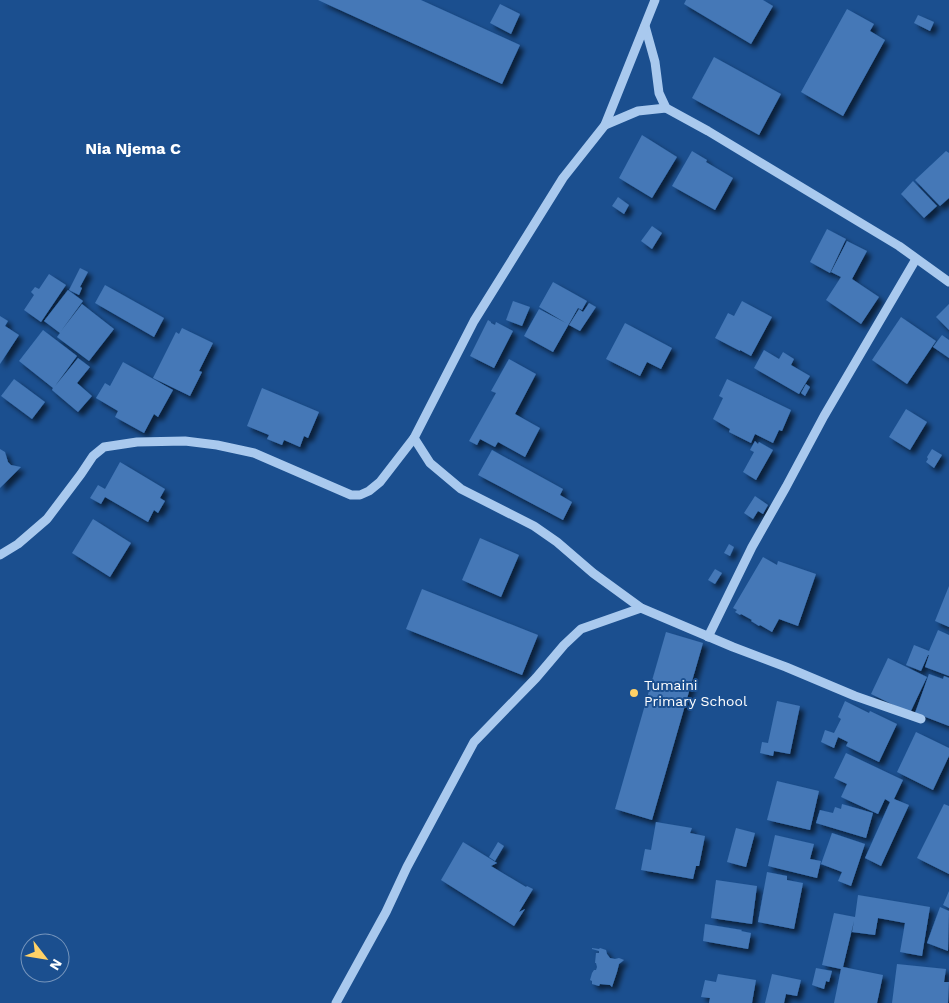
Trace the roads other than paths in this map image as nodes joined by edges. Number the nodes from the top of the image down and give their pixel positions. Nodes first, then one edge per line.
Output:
1 (655, 0) edge
2 (645, 26) junction
3 (666, 108) junction
4 (605, 125) junction
5 (916, 259) junction
6 (949, 282) edge
7 (414, 438) junction
8 (0, 555) edge
9 (640, 608) junction
10 (708, 637) junction
11 (921, 719) dead end
12 (336, 1003) edge

1 - 2 street
2 - 3 street
2 - 4 street
3 - 4 street
3 - 5 street
4 - 7 street
5 - 6 street
5 - 10 street
7 - 8 street
7 - 9 street
9 - 10 street
9 - 12 street
10 - 11 street

